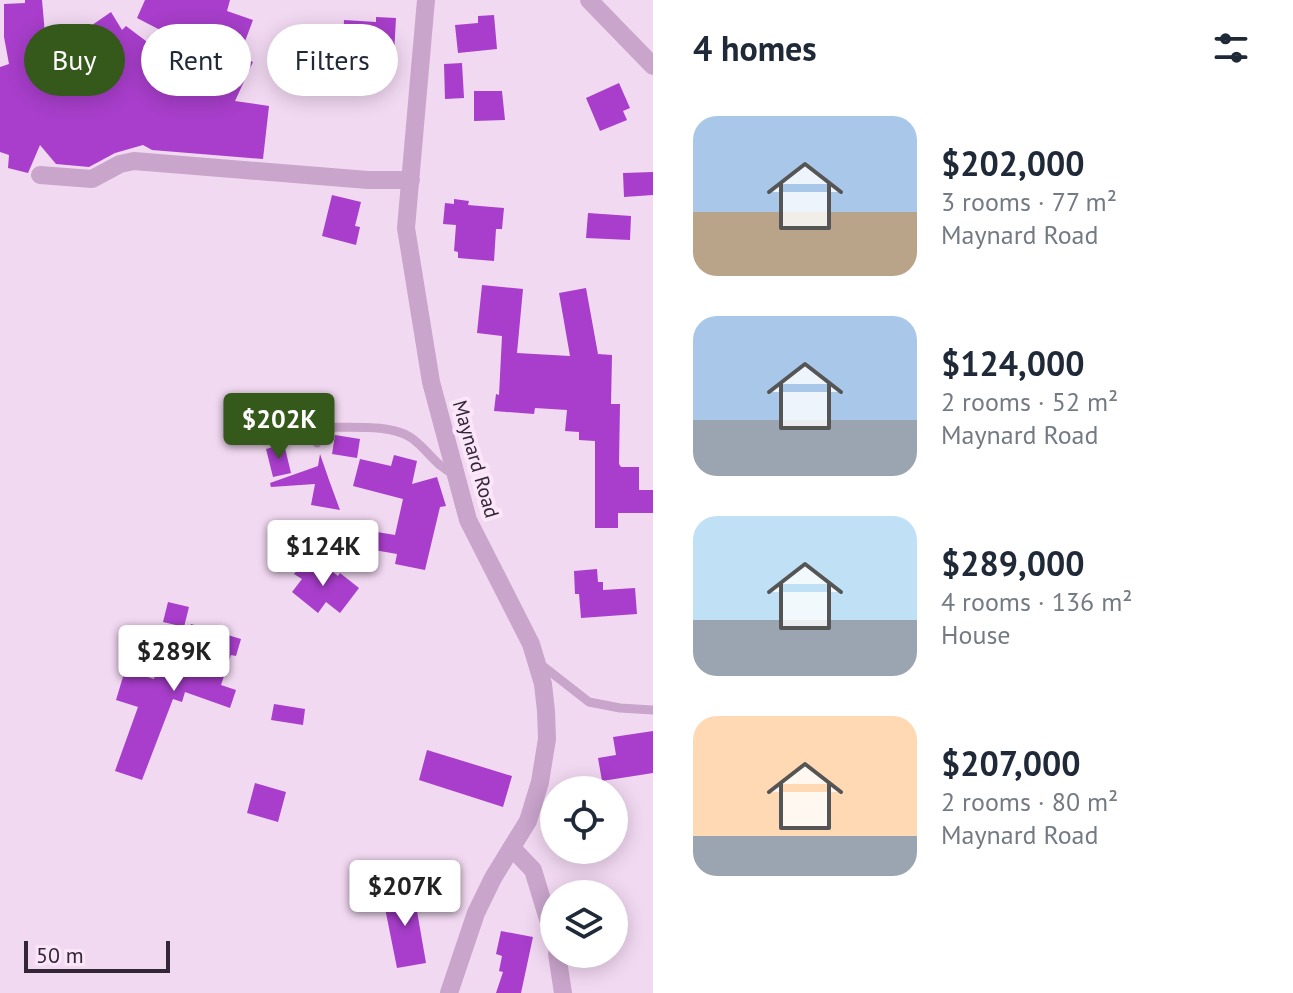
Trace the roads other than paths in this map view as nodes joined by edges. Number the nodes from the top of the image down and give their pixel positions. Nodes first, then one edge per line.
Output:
1 (426, 0) edge
2 (589, 0) edge
3 (653, 66) edge
4 (40, 175) dead end
5 (411, 180) junction
6 (317, 443) dead end
7 (457, 476) junction
8 (537, 661) junction
9 (653, 710) edge
10 (512, 848) junction
11 (540, 893) edge
12 (559, 968) edge
13 (449, 993) edge
14 (563, 993) edge

1 - 5 street, Maynard Road
2 - 3 street
4 - 5 street
5 - 7 street, Maynard Road
6 - 7 lane
7 - 8 street, Maynard Road
8 - 9 lane
8 - 10 street, Maynard Road
10 - 11 street
10 - 13 street, Maynard Road
12 - 14 street

